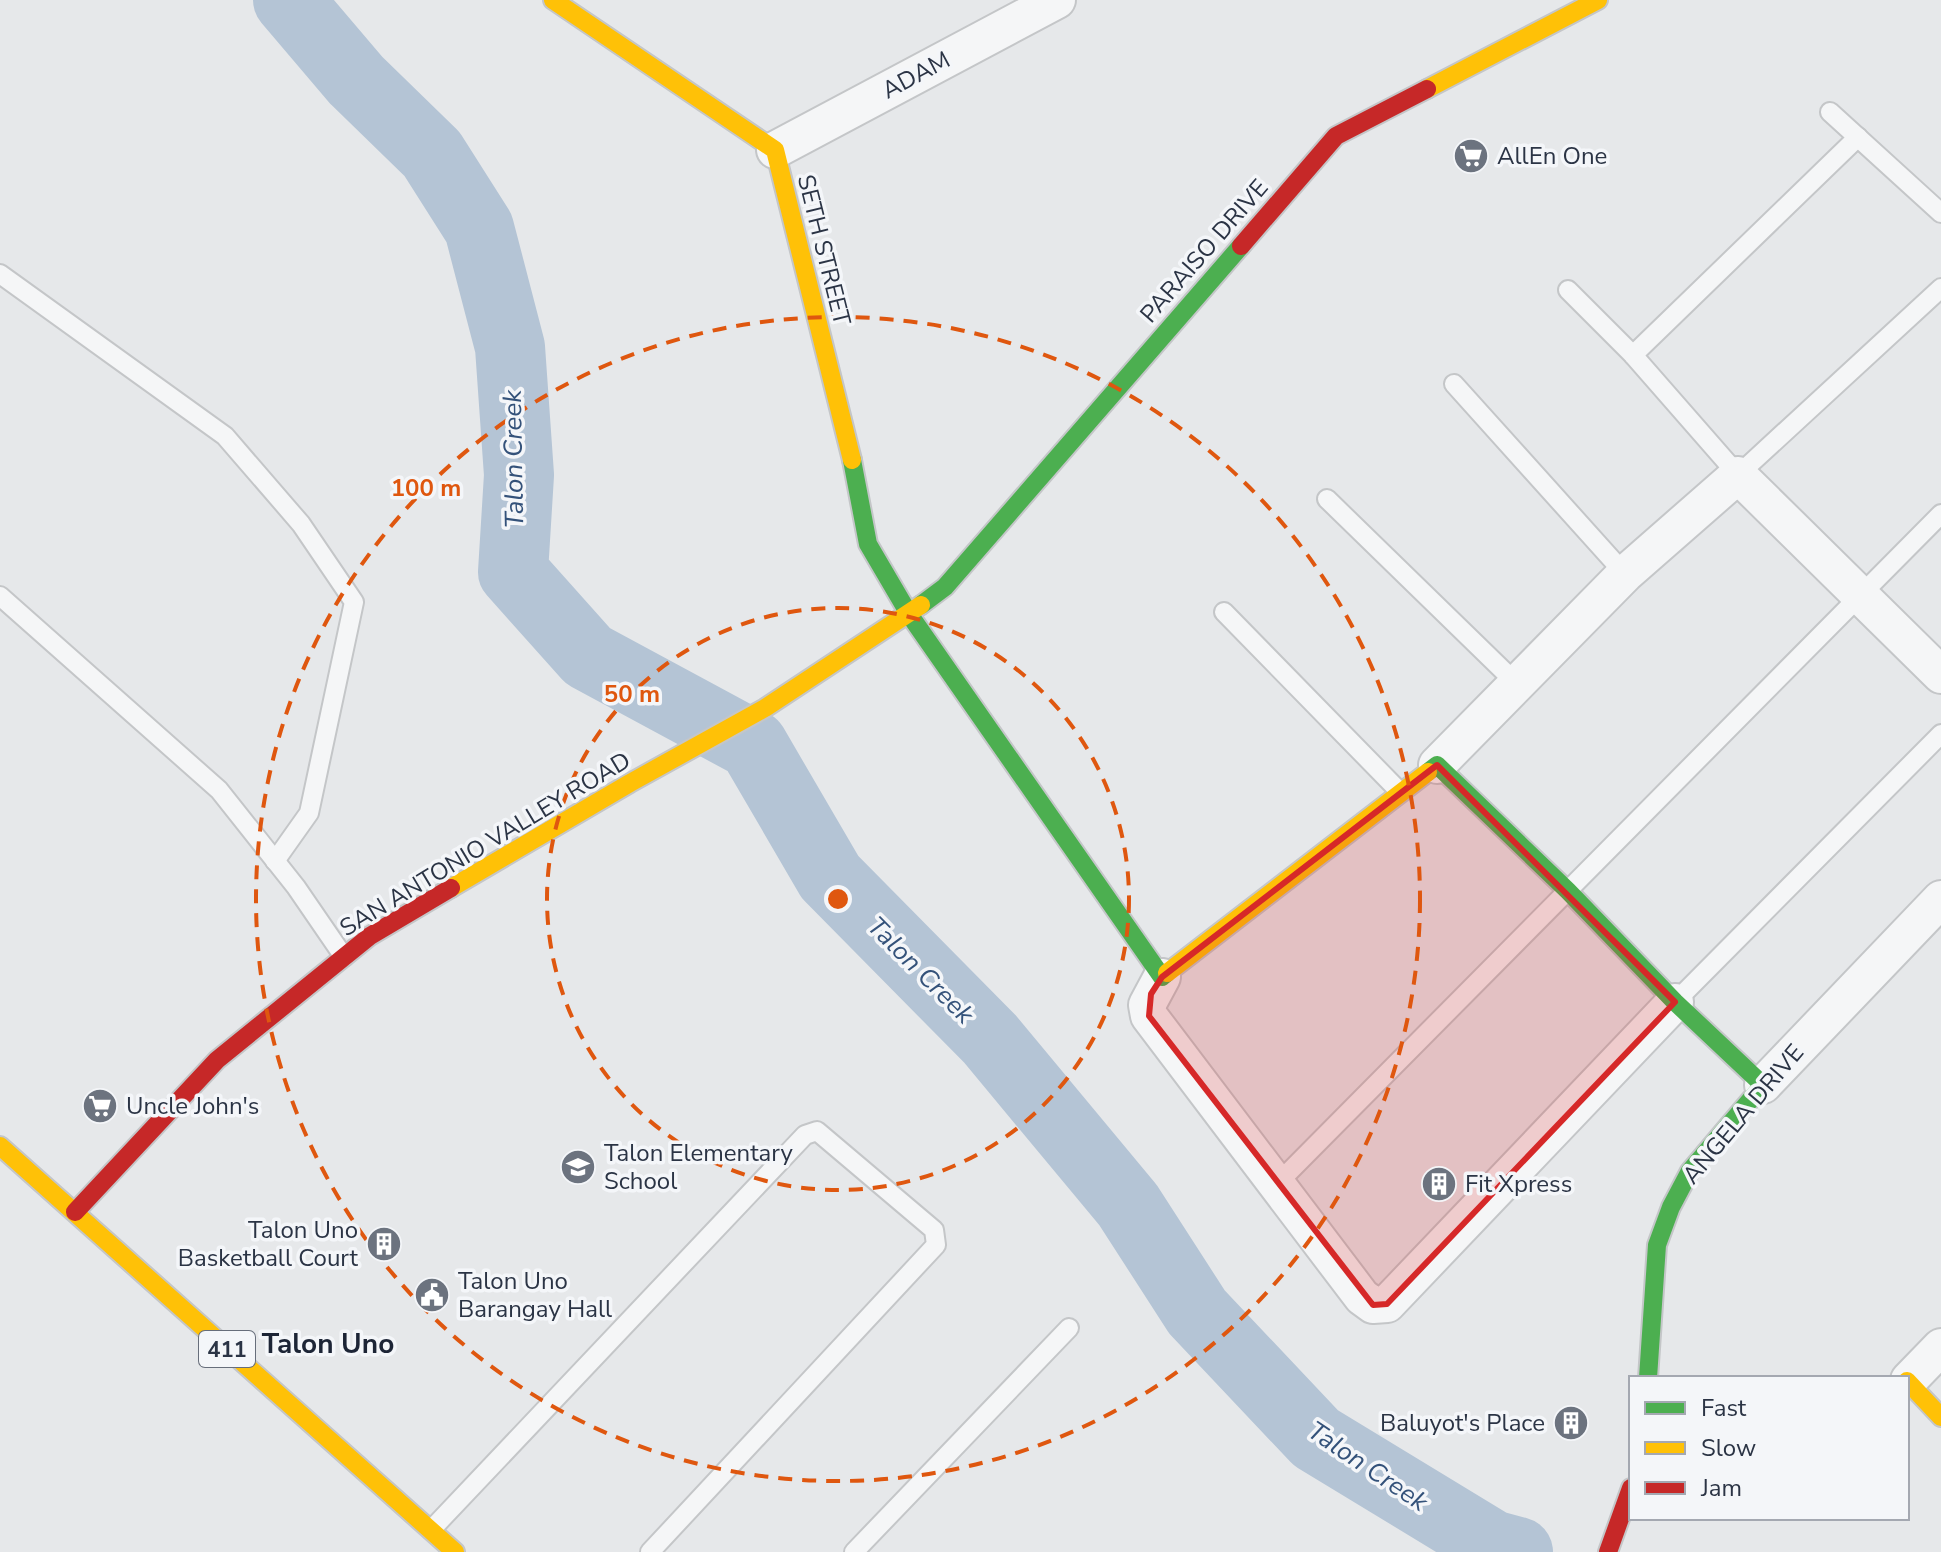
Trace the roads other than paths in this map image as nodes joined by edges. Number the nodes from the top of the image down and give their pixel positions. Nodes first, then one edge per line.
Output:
1 (553, 0) edge
2 (1057, 0) edge
3 (1598, 0) edge
4 (1830, 112) dead end
5 (1858, 137) junction
6 (775, 150) junction
7 (1941, 213) edge
8 (0, 274) edge
9 (1941, 288) edge
10 (1568, 290) dead end
11 (1633, 355) junction
12 (1454, 384) dead end
13 (1738, 475) junction
14 (1327, 499) dead end
15 (1941, 514) edge
16 (1625, 574) junction
17 (1860, 595) junction
18 (0, 596) edge
19 (1224, 612) dead end
20 (909, 614) junction
21 (1941, 675) edge
22 (1515, 682) junction
23 (765, 708) joint
24 (1941, 734) edge
25 (1437, 765) junction
26 (1400, 792) junction
27 (275, 861) junction
28 (1568, 891) junction
29 (1941, 899) edge
30 (344, 957) junction
31 (1162, 977) junction
32 (1675, 1002) junction
33 (1763, 1085) junction
34 (0, 1146) edge
35 (1278, 1183) junction
36 (75, 1212) junction
37 (1069, 1328) dead end
38 (1941, 1347) edge
39 (1648, 1376) edge
40 (1909, 1380) edge
41 (1909, 1382) edge
42 (1941, 1417) edge
43 (1629, 1493) edge
44 (431, 1530) junction
45 (1608, 1550) edge
46 (455, 1552) edge
47 (650, 1552) edge
48 (854, 1552) edge

1 - 6 main road, SETH STREET
2 - 6 street, ADAM
3 - 20 main road, PARAISO DRIVE
4 - 5 lane
5 - 7 lane
5 - 11 lane
6 - 20 main road, SETH STREET
8 - 27 lane
9 - 13 lane
10 - 11 lane
11 - 13 lane
12 - 16 lane
13 - 16 street
13 - 17 street
14 - 22 lane
15 - 17 lane
16 - 22 street
17 - 21 street
17 - 28 lane
18 - 27 lane
19 - 26 lane
20 - 23 main road, PARAISO DRIVE
20 - 31 main road, SETH STREET
22 - 25 street
23 - 30 main road, SAN ANTONIO VALLEY ROAD
24 - 32 lane
25 - 26 main road
25 - 28 main road
26 - 31 main road
27 - 30 lane
28 - 32 main road
28 - 35 lane
29 - 33 street, ANGELA DRIVE
30 - 36 main road, SAN ANTONIO VALLEY ROAD
31 - 35 street
32 - 33 main road
32 - 35 street
33 - 39 main road, ANGELA DRIVE
34 - 36 main road, 411
36 - 44 main road, 411
37 - 48 lane
38 - 40 street
41 - 42 main road
43 - 45 main road
44 - 46 main road, 411
44 - 47 lane

